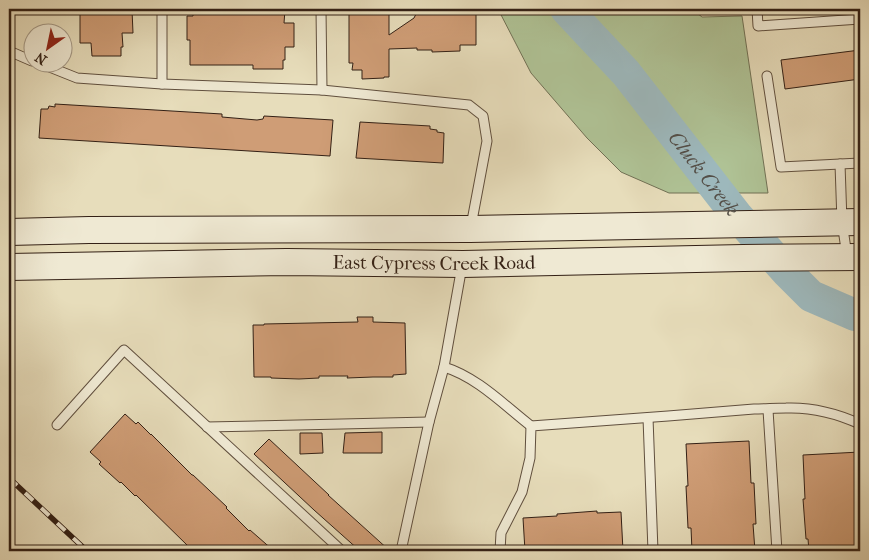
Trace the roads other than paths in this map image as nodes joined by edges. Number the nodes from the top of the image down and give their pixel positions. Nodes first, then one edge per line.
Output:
1 (162, 9) edge
2 (322, 9) edge
3 (757, 9) edge
4 (860, 19) edge
5 (9, 51) edge
6 (22, 57) edge
7 (62, 72) edge
8 (767, 76) dead end
9 (162, 84) junction
10 (322, 90) junction
11 (860, 163) edge
12 (840, 164) junction
13 (851, 222) edge
14 (470, 229) junction
15 (9, 232) edge
16 (854, 257) edge
17 (463, 264) junction
18 (9, 267) edge
19 (444, 367) junction
20 (768, 410) junction
21 (648, 418) junction
22 (429, 422) junction
23 (860, 424) edge
24 (57, 425) dead end
25 (531, 426) junction
26 (207, 427) junction
27 (342, 551) edge
28 (401, 551) edge
29 (500, 551) edge
30 (653, 551) edge
31 (777, 551) edge

1 - 9 lane
2 - 10 lane
3 - 4 lane
5 - 6 lane
7 - 9 lane
8 - 12 lane
9 - 10 lane
10 - 14 lane
11 - 12 lane
12 - 13 lane
13 - 14 main road, East Cypress Creek Road
13 - 16 lane
14 - 15 main road, East Cypress Creek Road
14 - 17 main road
16 - 17 main road, East Cypress Creek Road
17 - 18 main road, East Cypress Creek Road
17 - 19 lane
19 - 22 lane
19 - 25 lane
20 - 21 lane
20 - 23 lane
20 - 31 lane
21 - 25 lane
21 - 30 lane
22 - 26 lane
22 - 28 lane
24 - 26 lane
25 - 29 lane
26 - 27 lane

